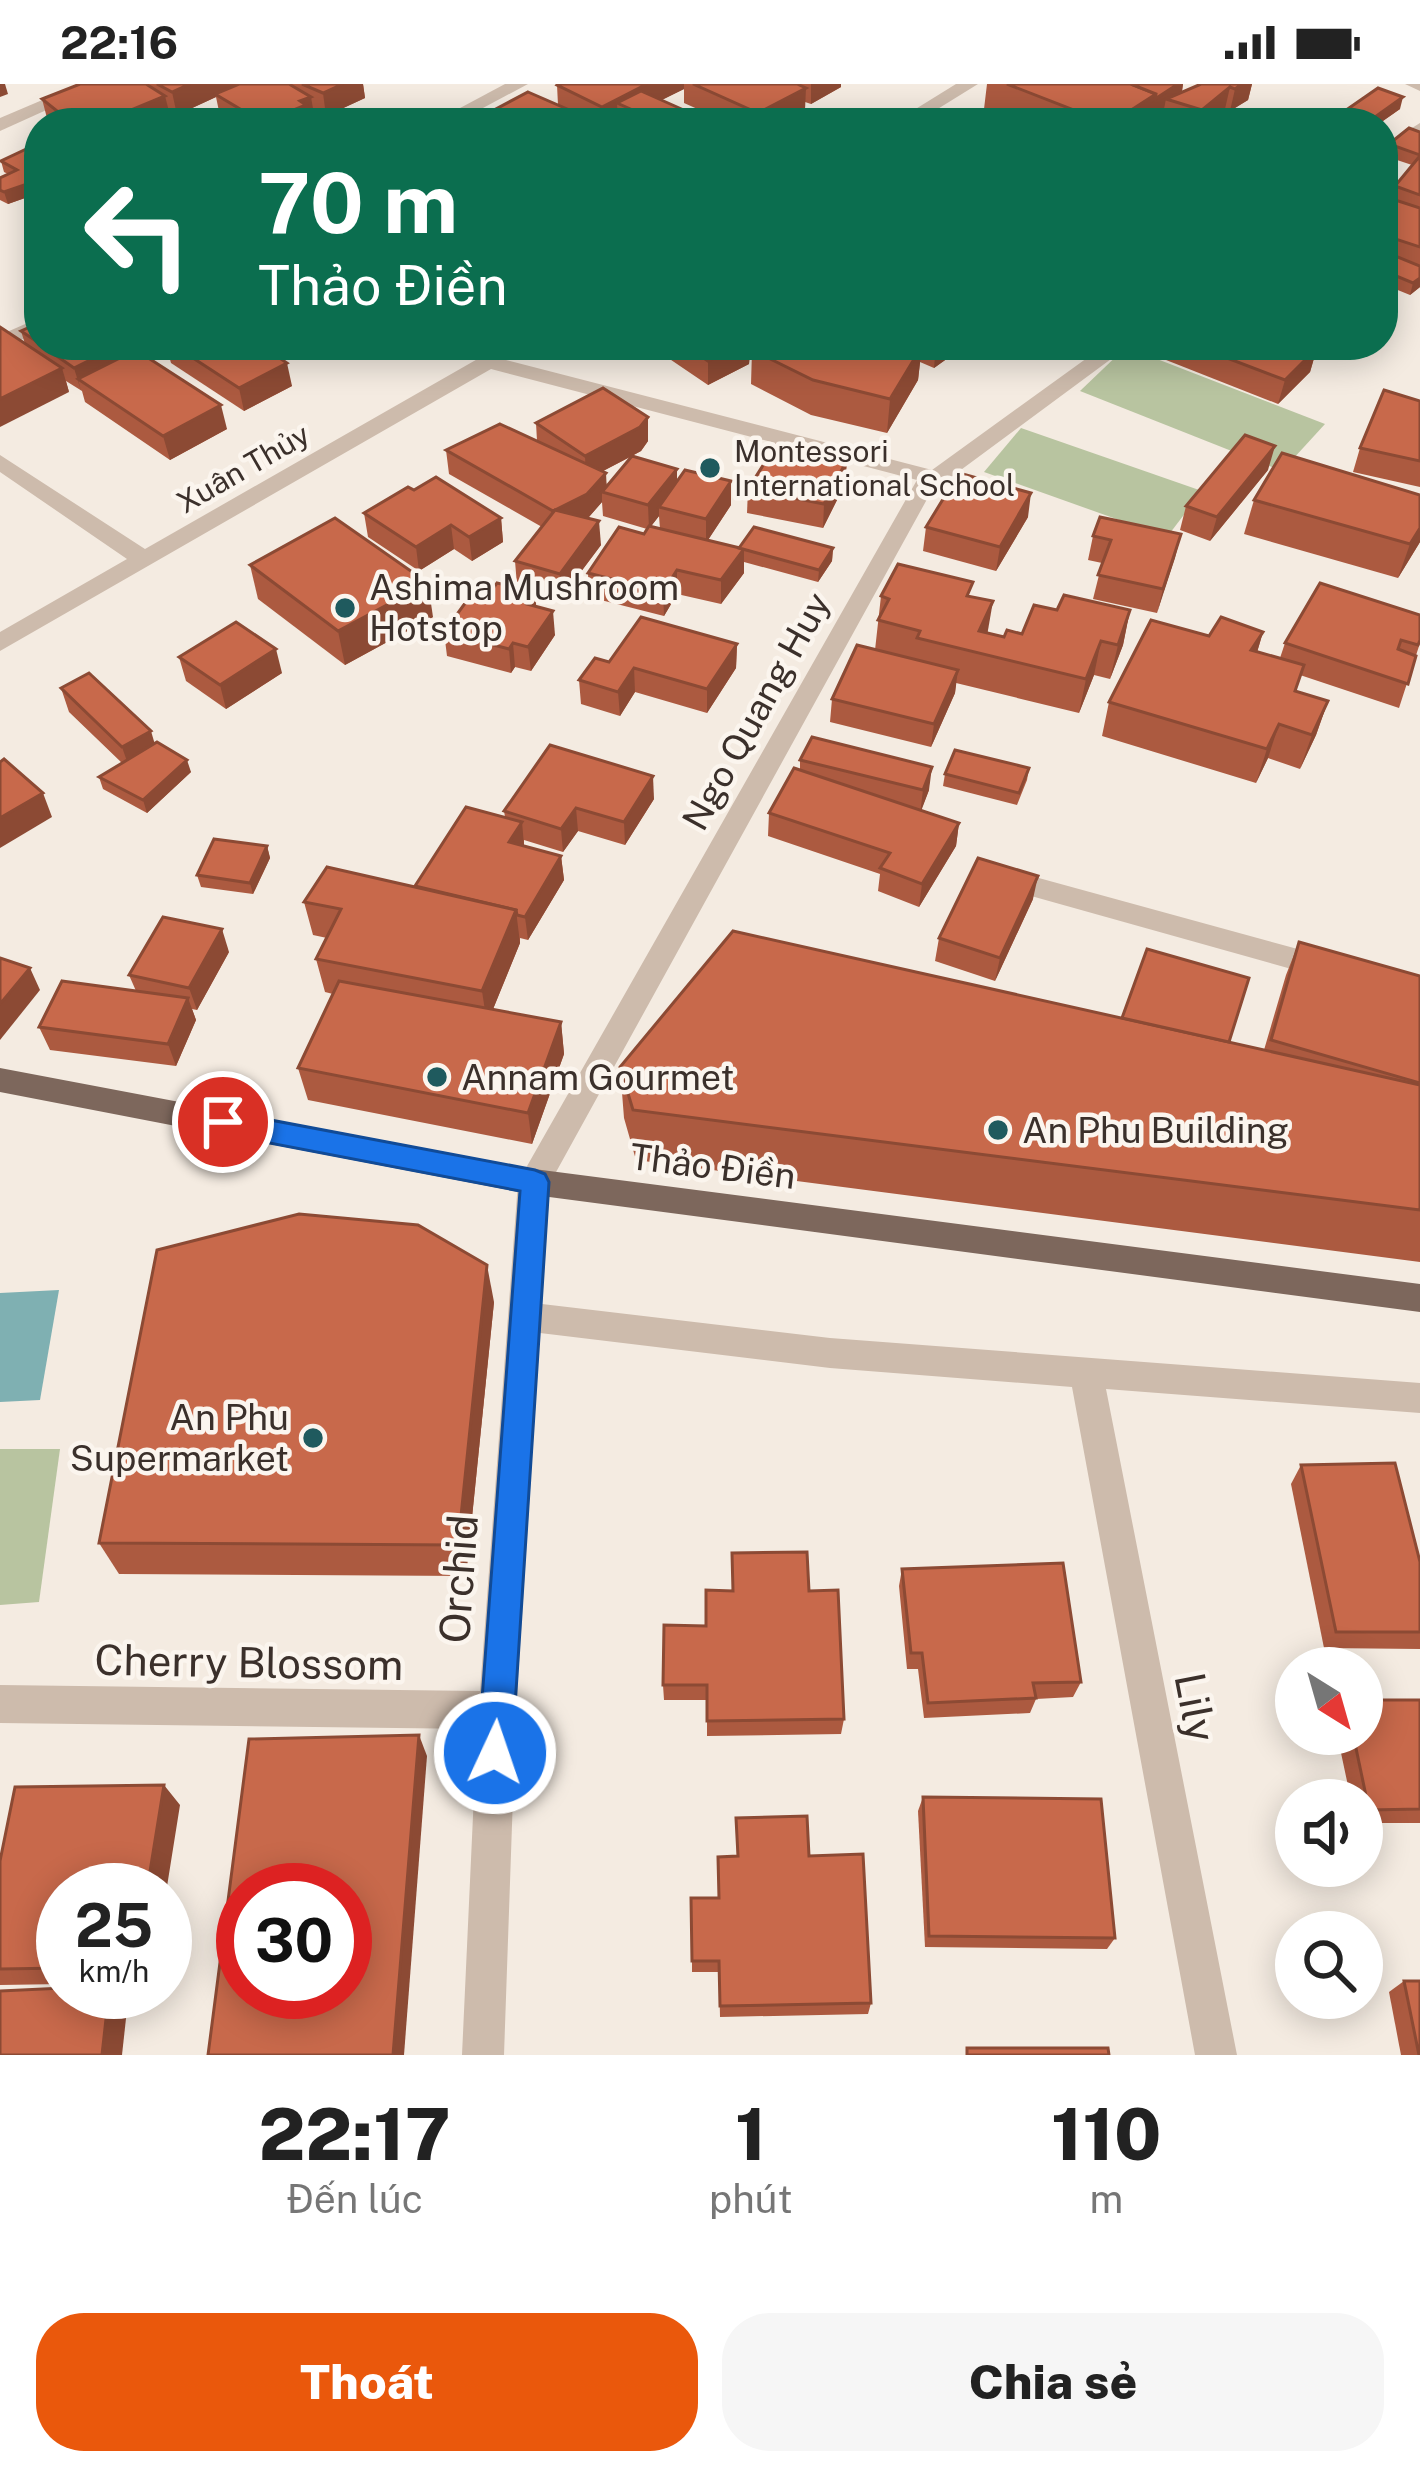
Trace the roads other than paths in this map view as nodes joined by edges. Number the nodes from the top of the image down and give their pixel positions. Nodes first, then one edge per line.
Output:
1 (94, 84) edge
2 (520, 84) edge
3 (969, 84) edge
4 (39, 108) edge
5 (471, 108) edge
6 (928, 108) edge
7 (491, 360) edge
8 (1098, 360) edge
9 (488, 362) junction
10 (0, 462) edge
11 (935, 478) junction
12 (144, 560) junction
13 (0, 643) edge
14 (1002, 878) edge
15 (1354, 975) edge
16 (0, 1080) edge
17 (535, 1182) junction
18 (1420, 1298) edge
19 (525, 1317) junction
20 (1087, 1376) junction
21 (1420, 1399) edge
22 (0, 1704) edge
23 (497, 1710) junction
24 (483, 2055) edge
25 (1216, 2055) edge

1 - 4 street
2 - 5 street
3 - 6 street
7 - 9 street, Xuân Thủy
8 - 11 street, Ngo Quang Huy
9 - 11 street
9 - 12 street, Xuân Thủy
10 - 12 street
11 - 17 street, Ngo Quang Huy
12 - 13 street, Xuân Thủy
14 - 15 street
16 - 17 main road, Thảo Điền
17 - 18 main road, Thảo Điền
17 - 19 street, Orchid
19 - 20 street
19 - 23 street, Orchid
20 - 21 street
20 - 25 street, Lily
22 - 23 street, Cherry Blossom
23 - 24 street, Orchid

